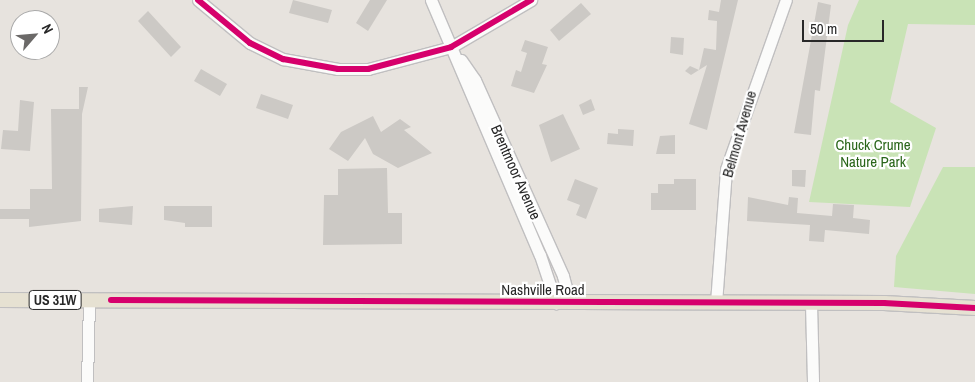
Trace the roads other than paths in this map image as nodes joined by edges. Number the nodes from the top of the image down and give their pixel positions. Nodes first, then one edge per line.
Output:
1 (198, 0) edge
2 (431, 0) edge
3 (531, 0) edge
4 (786, 0) edge
5 (451, 47) junction
6 (0, 300) edge
7 (89, 300) junction
8 (563, 303) junction
9 (716, 303) junction
10 (811, 304) junction
11 (975, 308) edge
12 (87, 382) edge
13 (813, 382) edge

1 - 5 street
2 - 5 street, Brentmoor Avenue
3 - 5 street
4 - 9 street, Belmont Avenue
5 - 8 street, Brentmoor Avenue
6 - 7 main road, Nashville Road / US 31W
7 - 8 main road, Nashville Road / US 31W
7 - 12 street
8 - 9 main road, Nashville Road / US 31W
9 - 10 main road, Nashville Road / US 31W
10 - 11 main road, Nashville Road / US 31W
10 - 13 street

